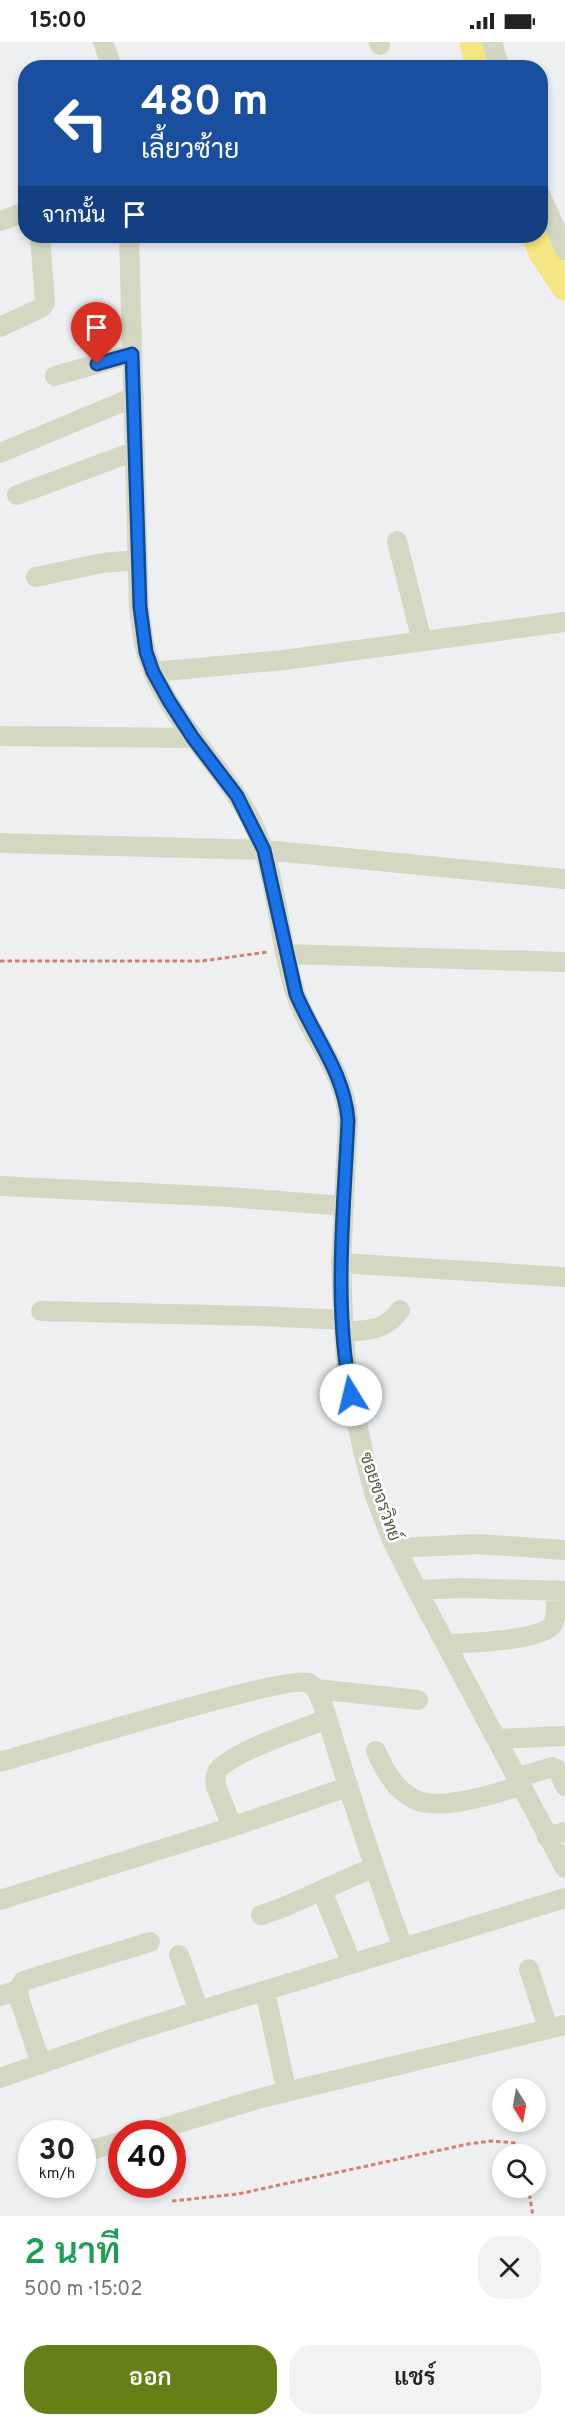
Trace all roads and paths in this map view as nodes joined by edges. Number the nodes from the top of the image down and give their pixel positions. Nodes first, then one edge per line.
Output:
1 (103, 42) edge
2 (492, 42) edge
3 (109, 60) edge
4 (498, 60) edge
5 (548, 212) edge
6 (18, 215) edge
7 (0, 221) edge
8 (41, 243) edge
9 (129, 243) edge
10 (565, 250) edge
11 (0, 327) edge
12 (132, 354) junction
13 (55, 376) dead end
14 (134, 397) junction
15 (135, 451) junction
16 (0, 453) edge
17 (17, 495) dead end
18 (398, 541) dead end
19 (138, 560) junction
20 (36, 577) dead end
21 (565, 622) edge
22 (422, 641) junction
23 (153, 672) junction
24 (0, 736) edge
25 (193, 738) junction
26 (0, 843) edge
27 (264, 850) junction
28 (565, 879) edge
29 (285, 952) junction
30 (0, 961) edge
31 (565, 962) edge
32 (0, 1186) edge
33 (344, 1206) junction
34 (341, 1263) junction
35 (565, 1277) edge
36 (400, 1310) dead end
37 (41, 1311) dead end
38 (344, 1326) junction
39 (396, 1548) junction
40 (565, 1550) edge
41 (417, 1590) junction
42 (561, 1591) edge
43 (446, 1644) junction
44 (316, 1689) junction
45 (418, 1700) dead end
46 (327, 1719) junction
47 (565, 1736) edge
48 (497, 1739) junction
49 (376, 1751) dead end
50 (0, 1762) edge
51 (518, 1782) junction
52 (565, 1786) edge
53 (347, 1787) junction
54 (232, 1827) junction
55 (556, 1834) edge
56 (562, 1859) edge
57 (374, 1867) junction
58 (322, 1891) junction
59 (565, 1898) edge
60 (0, 1900) edge
61 (261, 1915) dead end
62 (150, 1942) dead end
63 (403, 1948) junction
64 (179, 1955) dead end
65 (352, 1964) junction
66 (529, 1969) dead end
67 (265, 1991) junction
68 (9, 1993) edge
69 (199, 2011) junction
70 (556, 2026) edge
71 (41, 2064) junction
72 (0, 2078) edge
73 (284, 2079) dead end
74 (186, 2121) edge
75 (517, 2144) edge
76 (530, 2198) edge
77 (172, 2201) dead end
78 (533, 2216) edge

1 - 3 street
2 - 4 street
5 - 10 street
6 - 7 street
8 - 11 street
9 - 12 street, ซอยขจรวิทย์
12 - 13 street
12 - 14 street, ซอยขจรวิทย์
14 - 15 street, ซอยขจรวิทย์
14 - 16 street
15 - 17 street
15 - 19 street, ซอยขจรวิทย์
18 - 22 street
19 - 20 street
19 - 23 street, ซอยขจรวิทย์
21 - 22 street
22 - 23 street
23 - 25 street, ซอยขจรวิทย์
24 - 25 street
25 - 27 street, ซอยขจรวิทย์
26 - 27 street
27 - 28 street
27 - 29 street, ซอยขจรวิทย์
29 - 30 path
29 - 31 street
29 - 33 street, ซอยขจรวิทย์
32 - 33 street
33 - 34 street, ซอยขจรวิทย์
34 - 35 street
34 - 38 street, ซอยขจรวิทย์
36 - 38 street
37 - 38 street
38 - 39 street, ซอยขจรวิทย์
39 - 40 street
39 - 41 street, ซอยขจรวิทย์
41 - 42 street
41 - 43 street, ซอยขจรวิทย์
42 - 43 street
43 - 48 street, ซอยขจรวิทย์
44 - 45 street
44 - 46 street
44 - 50 street
46 - 53 street
46 - 54 street
47 - 48 street
48 - 51 street, ซอยขจรวิทย์
49 - 51 street
51 - 52 street
51 - 55 street, ซอยขจรวิทย์
53 - 54 street
53 - 57 street
54 - 60 street
55 - 56 street, ซอยขจรวิทย์
57 - 58 street
57 - 63 street
58 - 61 street
58 - 65 street
59 - 63 street
62 - 68 street
63 - 65 street
64 - 69 street
65 - 67 street
66 - 70 street
67 - 69 street
67 - 73 street
68 - 71 street
69 - 71 street
70 - 74 street
71 - 72 street
75 - 77 path
76 - 78 path

